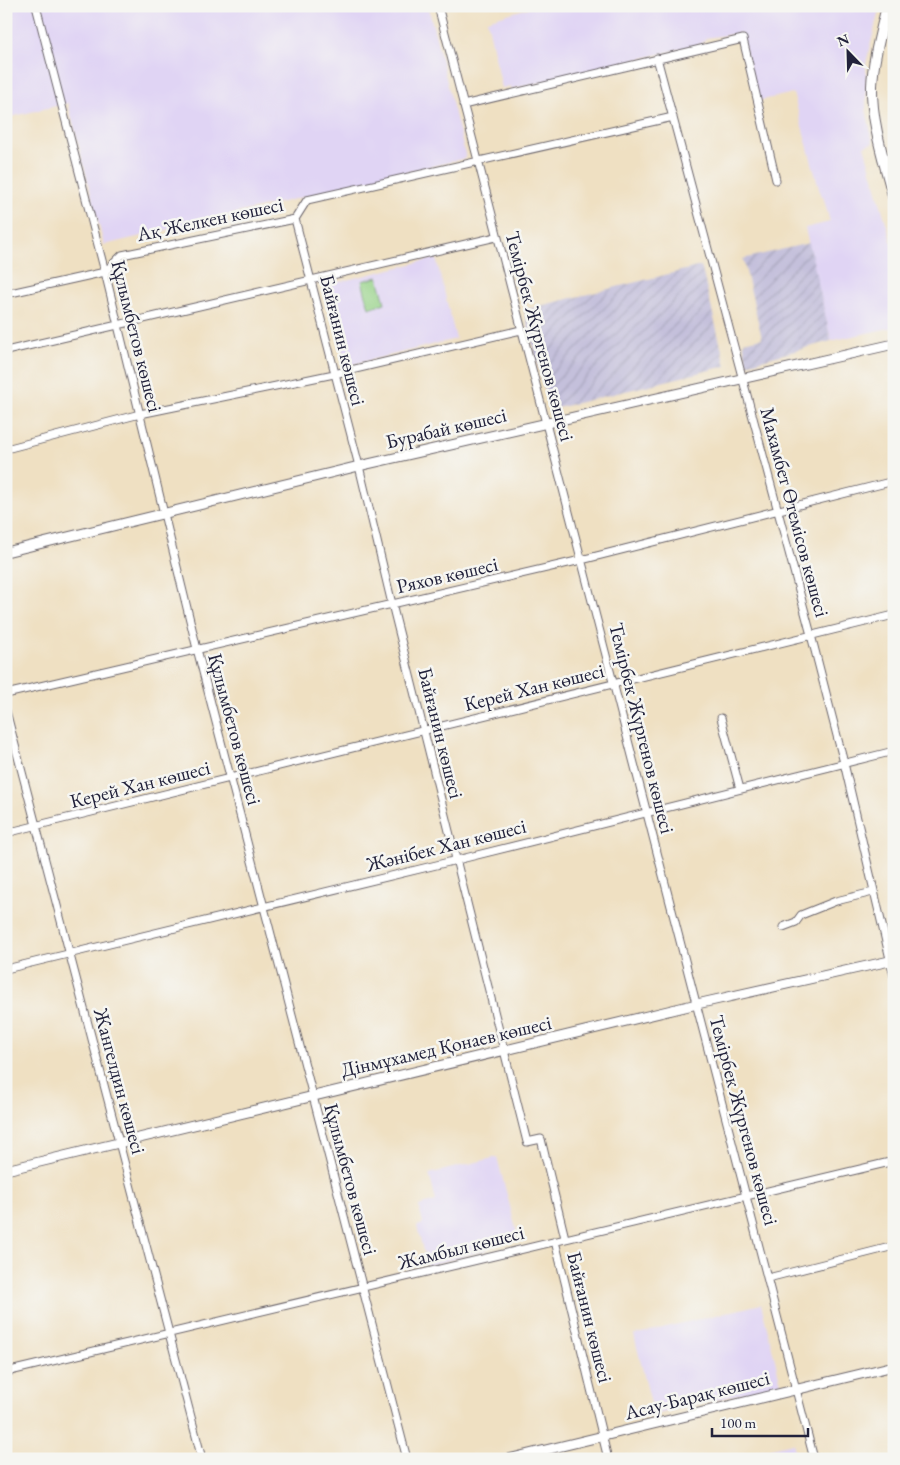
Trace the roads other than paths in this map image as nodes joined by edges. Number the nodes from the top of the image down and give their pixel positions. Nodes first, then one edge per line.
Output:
1 (36, 6) edge
2 (438, 6) edge
3 (887, 6) edge
4 (657, 58) junction
5 (463, 105) junction
6 (672, 118) junction
7 (478, 162) junction
8 (776, 180) dead end
9 (894, 199) edge
10 (295, 219) junction
11 (496, 237) junction
12 (104, 272) junction
13 (311, 281) junction
14 (6, 294) edge
15 (117, 326) junction
16 (521, 330) junction
17 (894, 344) edge
18 (6, 351) edge
19 (334, 374) junction
20 (743, 378) junction
21 (140, 414) junction
22 (546, 424) junction
23 (6, 449) edge
24 (359, 466) junction
25 (894, 481) edge
26 (778, 511) junction
27 (165, 514) junction
28 (6, 552) edge
29 (581, 560) junction
30 (392, 604) junction
31 (894, 615) edge
32 (811, 635) junction
33 (197, 649) junction
34 (614, 684) junction
35 (6, 694) edge
36 (6, 711) edge
37 (721, 718) dead end
38 (425, 731) junction
39 (894, 751) edge
40 (844, 763) junction
41 (231, 779) junction
42 (740, 789) junction
43 (647, 812) junction
44 (37, 826) junction
45 (6, 833) edge
46 (457, 860) junction
47 (873, 892) junction
48 (264, 906) junction
49 (783, 926) dead end
50 (70, 954) junction
51 (892, 961) edge
52 (6, 969) edge
53 (894, 976) edge
54 (697, 1004) junction
55 (505, 1051) junction
56 (312, 1096) junction
57 (120, 1142) junction
58 (894, 1161) edge
59 (6, 1170) edge
60 (747, 1196) junction
61 (565, 1238) junction
62 (555, 1241) junction
63 (894, 1246) edge
64 (768, 1278) junction
65 (363, 1287) junction
66 (170, 1332) junction
67 (894, 1366) edge
68 (6, 1372) edge
69 (796, 1389) junction
70 (603, 1436) junction
71 (202, 1459) edge
72 (406, 1459) edge
73 (508, 1459) edge
74 (608, 1459) edge
75 (814, 1459) edge

1 - 12 street, Құлымбетов көшесі
2 - 5 street, Темірбек Жүргенов көшесі
3 - 9 main road
4 - 5 street
4 - 6 street, Махамбет Өтемісов көшесі
4 - 8 street
5 - 7 street, Темірбек Жүргенов көшесі
6 - 7 street, Ақ Желкен көшесі
6 - 20 street, Махамбет Өтемісов көшесі
7 - 10 street, Ақ Желкен көшесі
7 - 11 street, Темірбек Жүргенов көшесі
10 - 12 street, Ақ Желкен көшесі
10 - 13 street, Байғанин көшесі
11 - 13 street
11 - 16 street, Темірбек Жүргенов көшесі
12 - 14 street
12 - 15 street, Құлымбетов көшесі
13 - 15 street
13 - 19 street, Байғанин көшесі
15 - 18 street
15 - 21 street, Құлымбетов көшесі
16 - 19 street
16 - 22 street, Темірбек Жүргенов көшесі
17 - 20 street, Бурабай көшесі
19 - 21 street
19 - 24 street, Байғанин көшесі
20 - 22 street, Бурабай көшесі
20 - 26 street, Махамбет Өтемісов көшесі
21 - 23 street
21 - 27 street, Құлымбетов көшесі
22 - 24 street, Бурабай көшесі
22 - 29 street, Темірбек Жүргенов көшесі
24 - 27 street, Бурабай көшесі
24 - 30 street, Байғанин көшесі
25 - 26 street, Ряхов көшесі
26 - 29 street, Ряхов көшесі
26 - 32 street, Махамбет Өтемісов көшесі
27 - 28 street, Бурабай көшесі
27 - 33 street, Құлымбетов көшесі
29 - 30 street, Ряхов көшесі
29 - 34 street, Темірбек Жүргенов көшесі
30 - 33 street, Ряхов көшесі
30 - 38 street, Байғанин көшесі
31 - 32 street, Керей Хан көшесі
32 - 34 street, Керей Хан көшесі
32 - 40 street, Махамбет Өтемісов көшесі
33 - 35 street, Ряхов көшесі
33 - 41 street, Құлымбетов көшесі
34 - 38 street, Керей Хан көшесі
34 - 43 street, Темірбек Жүргенов көшесі
36 - 44 street, Жангелдин көшесі
37 - 42 street
38 - 41 street, Керей Хан көшесі
38 - 46 street, Байғанин көшесі
39 - 40 street, Жәнібек Хан көшесі
40 - 42 street, Жәнібек Хан көшесі
40 - 47 street, Махамбет Өтемісов көшесі
41 - 44 street, Керей Хан көшесі
41 - 48 street, Құлымбетов көшесі
42 - 43 street, Жәнібек Хан көшесі
43 - 46 street, Жәнібек Хан көшесі
43 - 54 street, Темірбек Жүргенов көшесі
44 - 45 street, Керей Хан көшесі
44 - 50 street, Жангелдин көшесі
46 - 48 street, Жәнібек Хан көшесі
46 - 55 street, Байғанин көшесі
47 - 49 street
47 - 51 street, Махамбет Өтемісов көшесі
48 - 50 street, Жәнібек Хан көшесі
48 - 56 street, Құлымбетов көшесі
50 - 52 street, Жәнібек Хан көшесі
50 - 57 street, Жангелдин көшесі
51 - 53 street, Махамбет Өтемісов көшесі
51 - 54 street, Дінмұхамед Қонаев көшесі
54 - 55 street, Дінмұхамед Қонаев көшесі
54 - 60 street, Темірбек Жүргенов көшесі
55 - 56 street, Дінмұхамед Қонаев көшесі
55 - 61 street, Байғанин көшесі
56 - 57 street, Дінмұхамед Қонаев көшесі
56 - 65 street, Құлымбетов көшесі
57 - 59 street, Дінмұхамед Қонаев көшесі
57 - 66 street, Жангелдин көшесі
58 - 60 street, Жамбыл көшесі
60 - 61 street, Жамбыл көшесі
60 - 64 street, Темірбек Жүргенов көшесі
61 - 62 street, Жамбыл көшесі
62 - 65 street, Жамбыл көшесі
62 - 70 street, Байғанин көшесі
63 - 64 street
64 - 69 street, Темірбек Жүргенов көшесі
65 - 66 street, Жамбыл көшесі
65 - 72 street, Құлымбетов көшесі
66 - 68 street, Жамбыл көшесі
66 - 71 street, Жангелдин көшесі
67 - 69 street, Асау-Барақ көшесі
69 - 70 street, Асау-Барақ көшесі
69 - 75 street, Темірбек Жүргенов көшесі
70 - 73 street, Асау-Барақ көшесі
70 - 74 street, Байғанин көшесі

